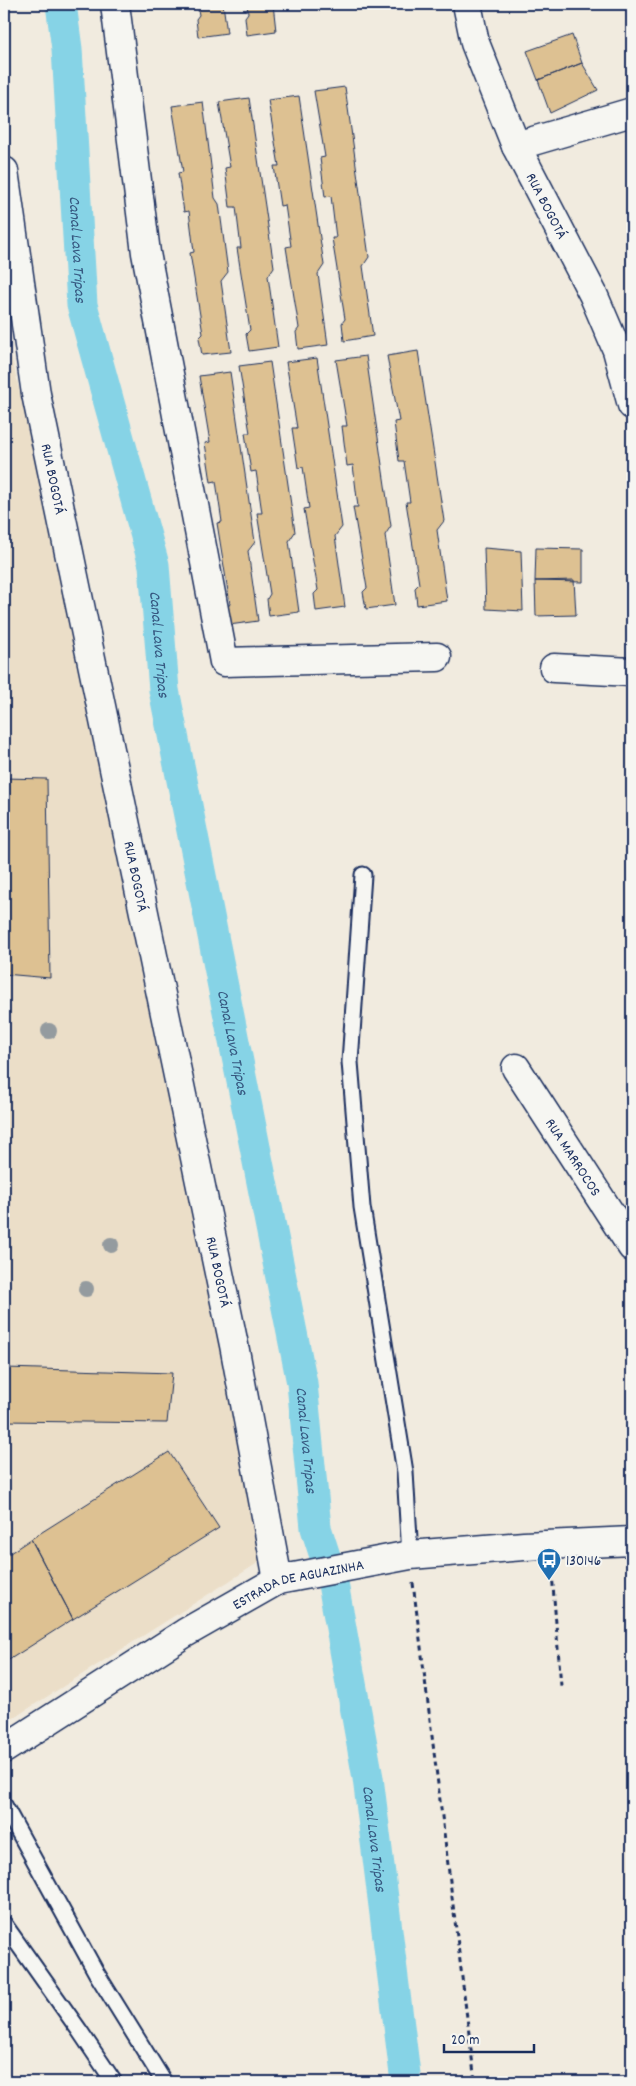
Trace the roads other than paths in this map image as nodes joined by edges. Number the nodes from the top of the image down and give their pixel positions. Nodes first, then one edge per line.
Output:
1 (115, 4) edge
2 (467, 4) edge
3 (632, 112) edge
4 (516, 146) junction
5 (4, 171) edge
6 (632, 405) edge
7 (438, 657) dead end
8 (554, 668) dead end
9 (632, 672) edge
10 (363, 875) dead end
11 (516, 1068) dead end
12 (632, 1247) edge
13 (632, 1541) edge
14 (398, 1556) junction
15 (278, 1580) junction
16 (4, 1749) edge
17 (4, 1805) edge
18 (4, 1924) edge
19 (114, 2082) edge
20 (164, 2082) edge

1 - 7 street
2 - 4 street, RUA BOGOTÁ
3 - 4 street
4 - 6 street, RUA BOGOTÁ
5 - 15 street, RUA BOGOTÁ
8 - 9 street
10 - 14 lane
11 - 12 street, RUA MARROCOS
13 - 14 street, ESTRADA DE AGUAZINHA
14 - 15 street, ESTRADA DE AGUAZINHA
15 - 16 street, ESTRADA DE AGUAZINHA
17 - 20 lane
18 - 19 lane

